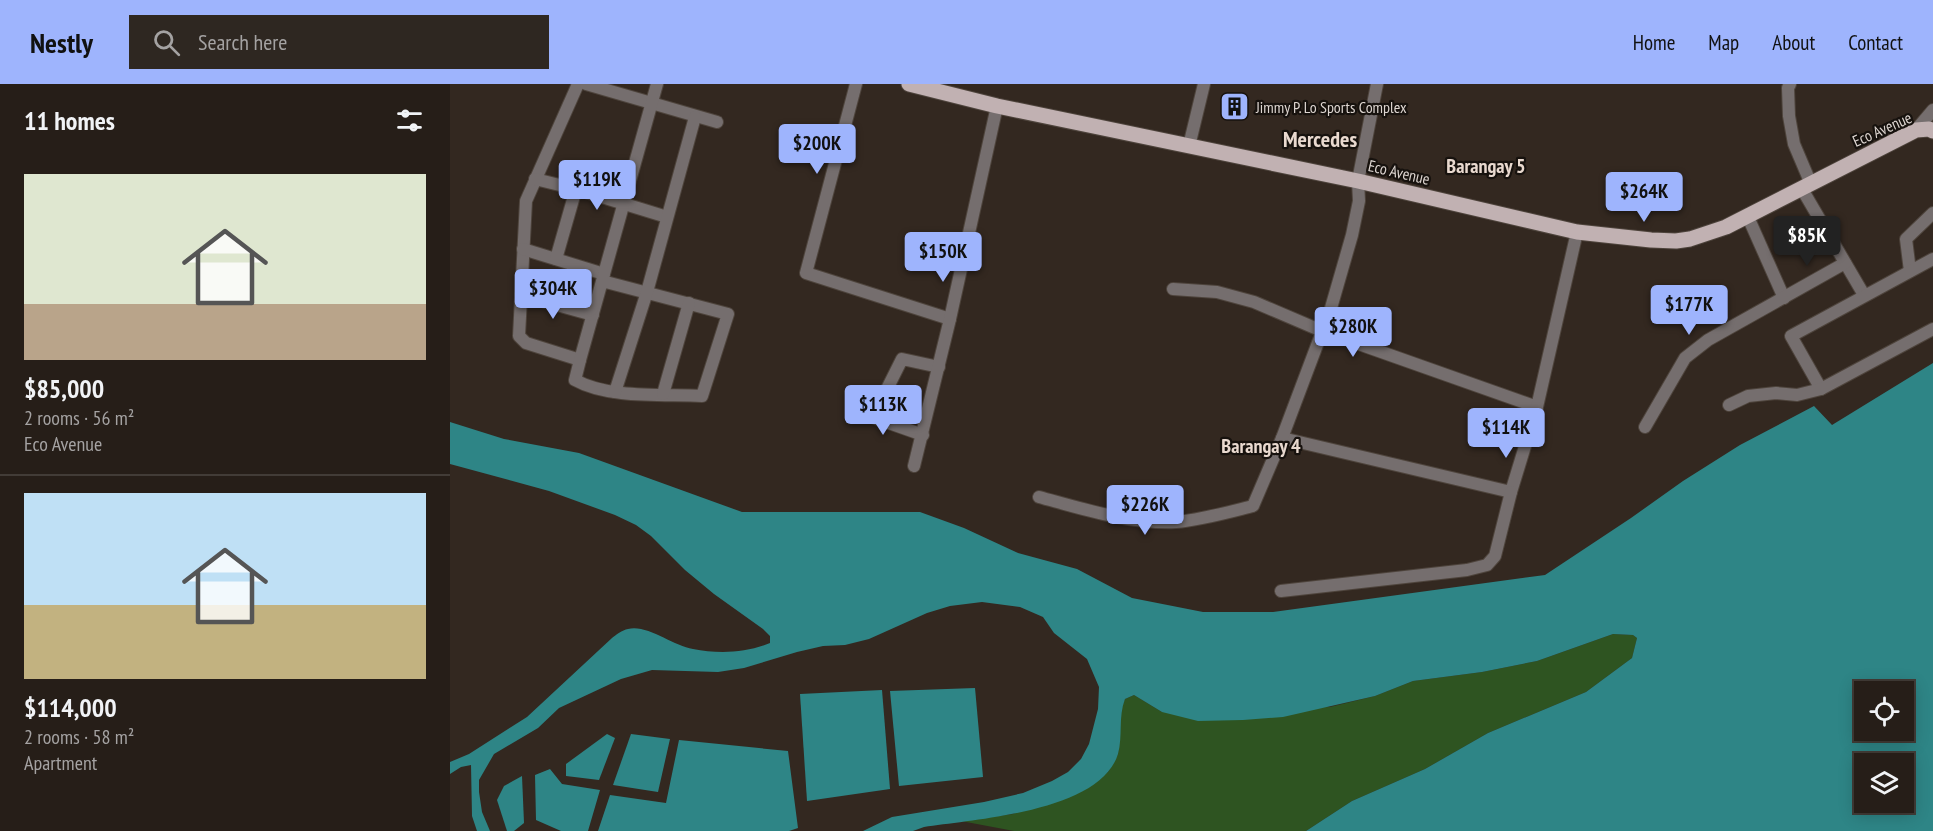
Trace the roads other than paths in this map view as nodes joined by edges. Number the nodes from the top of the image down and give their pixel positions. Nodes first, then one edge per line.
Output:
1 (578, 84) edge
2 (586, 84) edge
3 (657, 84) edge
4 (856, 84) edge
5 (909, 84) edge
6 (1203, 84) edge
7 (1377, 84) edge
8 (1790, 84) edge
9 (651, 104) junction
10 (997, 106) junction
11 (1933, 110) edge
12 (695, 117) junction
13 (717, 122) dead end
14 (1916, 130) junction
15 (1933, 131) edge
16 (1189, 146) junction
17 (535, 179) junction
18 (1358, 182) junction
19 (1807, 186) junction
20 (576, 189) junction
21 (623, 204) junction
22 (1933, 213) edge
23 (667, 217) junction
24 (1748, 217) junction
25 (1577, 232) junction
26 (523, 249) junction
27 (556, 259) junction
28 (1933, 259) edge
29 (1845, 263) junction
30 (1910, 271) junction
31 (603, 277) junction
32 (1173, 289) dead end
33 (647, 292) junction
34 (521, 295) junction
35 (1864, 295) junction
36 (1784, 298) junction
37 (689, 303) junction
38 (593, 315) junction
39 (950, 319) junction
40 (1933, 329) edge
41 (1322, 331) junction
42 (580, 360) junction
43 (939, 367) junction
44 (1821, 389) junction
45 (615, 392) junction
46 (663, 394) junction
47 (1729, 405) dead end
48 (1537, 407) junction
49 (852, 410) dead end
50 (873, 417) junction
51 (1645, 426) dead end
52 (923, 435) junction
53 (1282, 438) junction
54 (914, 466) dead end
55 (1511, 492) junction
56 (1039, 497) dead end
57 (1281, 591) dead end

1 - 17 street
2 - 9 street
3 - 9 street
4 - 39 street
5 - 10 main road, Eco Avenue
6 - 16 street
7 - 18 street
8 - 19 street
9 - 12 street
9 - 21 street
10 - 16 main road, Eco Avenue
10 - 39 street
11 - 14 street
12 - 13 street
12 - 23 street
14 - 15 main road, Eco Avenue
14 - 19 main road, Eco Avenue
16 - 18 main road, Eco Avenue
17 - 20 street
17 - 26 street
18 - 25 main road, Eco Avenue
18 - 41 street
19 - 24 main road, Eco Avenue
19 - 29 street
20 - 21 street
20 - 27 street
21 - 23 street
21 - 31 street
22 - 30 street
23 - 33 street
24 - 25 main road, Eco Avenue
24 - 36 street
25 - 48 street
26 - 27 street
26 - 34 street
27 - 31 street
28 - 30 street
29 - 35 street
29 - 36 street
30 - 35 street
31 - 33 street
31 - 38 street
32 - 41 street
33 - 37 street
33 - 45 street
34 - 38 street
34 - 42 street
35 - 44 street
36 - 51 street
37 - 46 street
37 - 46 street
38 - 42 street
39 - 43 street
40 - 44 street
41 - 48 street
41 - 53 street
42 - 45 street
43 - 50 street
43 - 52 street
44 - 47 street
45 - 46 street
48 - 55 street
49 - 50 street
50 - 52 street
52 - 54 street
53 - 55 street
53 - 56 street
55 - 57 street

